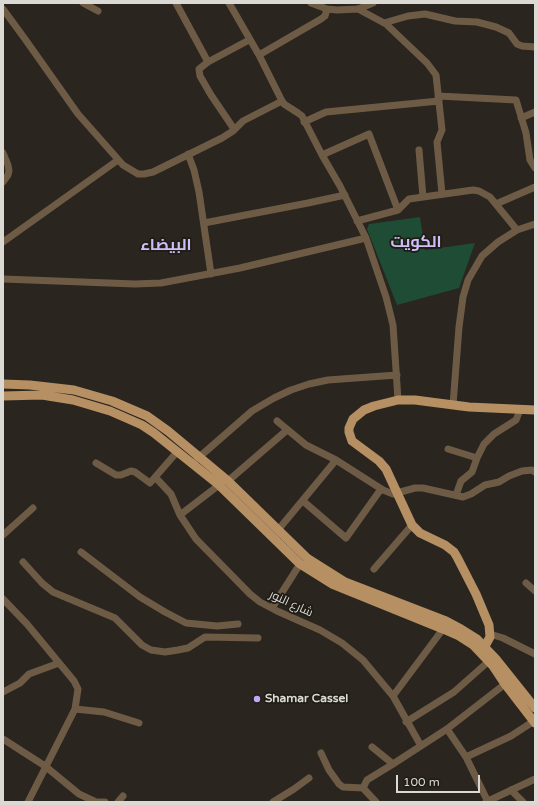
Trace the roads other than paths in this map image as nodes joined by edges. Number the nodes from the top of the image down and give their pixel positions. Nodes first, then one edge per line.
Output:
1 (83, 3) edge
2 (176, 3) edge
3 (229, 3) edge
4 (310, 3) edge
5 (373, 3) edge
6 (327, 9) junction
7 (358, 9) junction
8 (98, 11) dead end
9 (5, 12) edge
10 (3, 22) edge
11 (384, 23) junction
12 (249, 40) junction
13 (535, 47) edge
14 (258, 55) junction
15 (208, 62) junction
16 (438, 99) junction
17 (282, 101) junction
18 (535, 112) edge
19 (521, 118) junction
20 (304, 122) junction
21 (234, 129) junction
22 (419, 150) dead end
23 (3, 153) edge
24 (188, 154) junction
25 (322, 155) junction
26 (118, 160) junction
27 (535, 168) edge
28 (3, 182) edge
29 (535, 187) edge
30 (344, 194) junction
31 (442, 194) junction
32 (423, 197) junction
33 (496, 204) junction
34 (398, 210) junction
35 (358, 221) junction
36 (204, 223) junction
37 (535, 224) edge
38 (517, 230) junction
39 (366, 238) junction
40 (3, 242) edge
41 (211, 274) junction
42 (3, 279) edge
43 (397, 375) junction
44 (3, 384) edge
45 (3, 396) edge
46 (398, 400) junction
47 (453, 405) junction
48 (520, 410) junction
49 (535, 410) edge
50 (277, 421) dead end
51 (287, 430) junction
52 (448, 449) dead end
53 (177, 452) junction
54 (477, 458) junction
55 (336, 460) junction
56 (196, 461) junction
57 (96, 463) dead end
58 (535, 472) edge
59 (156, 478) junction
60 (223, 484) junction
61 (381, 489) junction
62 (397, 493) junction
63 (456, 495) junction
64 (303, 501) junction
65 (33, 508) dead end
66 (180, 516) junction
67 (412, 525) junction
68 (278, 530) junction
69 (3, 535) edge
70 (81, 552) dead end
71 (23, 562) dead end
72 (300, 564) junction
73 (374, 569) dead end
74 (526, 582) dead end
75 (535, 591) edge
76 (3, 599) edge
77 (272, 608) junction
78 (238, 624) dead end
79 (443, 629) junction
80 (490, 634) junction
81 (258, 638) dead end
82 (485, 646) junction
83 (535, 654) edge
84 (489, 661) junction
85 (59, 663) junction
86 (505, 684) junction
87 (3, 692) edge
88 (392, 696) junction
89 (535, 708) edge
90 (75, 709) junction
91 (406, 722) junction
92 (534, 722) edge
93 (139, 723) dead end
94 (447, 729) junction
95 (3, 739) edge
96 (421, 746) junction
97 (372, 747) dead end
98 (321, 753) dead end
99 (466, 757) junction
100 (393, 764) junction
101 (45, 766) junction
102 (309, 778) dead end
103 (535, 779) edge
104 (363, 788) junction
105 (511, 790) junction
106 (123, 796) dead end
107 (28, 802) edge
108 (104, 802) edge
109 (118, 802) edge
110 (273, 802) edge
111 (376, 802) edge
112 (487, 802) edge
113 (524, 802) edge

1 - 8 street
2 - 15 street
3 - 12 street
4 - 6 street
5 - 7 street
6 - 7 street
6 - 14 street
7 - 11 street
9 - 10 street
9 - 26 street
11 - 13 street
11 - 16 street
12 - 14 street
12 - 15 street
14 - 17 street
15 - 21 street
16 - 19 street
16 - 20 street
16 - 31 street
17 - 20 street
17 - 21 street
18 - 19 street
19 - 27 street
20 - 25 street
21 - 24 street
22 - 32 street
23 - 28 street
24 - 26 street
24 - 36 street
25 - 30 street
25 - 34 street
26 - 40 street
29 - 33 street
30 - 35 street
30 - 36 street
31 - 32 street
31 - 33 street
32 - 34 street
33 - 38 street
34 - 35 street
35 - 39 street
36 - 41 street
37 - 38 street
38 - 47 street
39 - 41 street
39 - 43 street
41 - 42 street
43 - 46 street
43 - 56 street
44 - 56 main road
45 - 53 main road
46 - 47 main road
46 - 62 main road
47 - 48 main road
48 - 49 main road
48 - 54 street
50 - 51 street
51 - 55 street
51 - 60 street
52 - 54 street
53 - 56 main road
53 - 59 street
54 - 63 street
55 - 61 street
55 - 64 street
56 - 60 main road
57 - 59 street
58 - 63 street
59 - 66 street, شارع النور
60 - 66 street
60 - 68 main road
60 - 72 main road
61 - 62 street
61 - 64 street
62 - 63 street
62 - 67 main road
64 - 68 street
65 - 69 street
66 - 77 street, شارع النور
67 - 73 street
67 - 80 main road
68 - 82 main road
70 - 78 street
71 - 81 street
72 - 77 street
72 - 79 main road
74 - 75 street
76 - 85 street
77 - 88 street, شارع النور
79 - 84 main road
79 - 88 street
80 - 82 main road
80 - 83 street
82 - 89 main road
84 - 86 main road
84 - 91 street
85 - 87 street
85 - 90 street
86 - 92 main road
86 - 94 street
88 - 91 street, شارع النور
90 - 93 street
90 - 101 street
91 - 96 street, شارع النور
92 - 99 street
94 - 96 street
94 - 99 street
95 - 101 street
96 - 100 street
97 - 100 street
98 - 104 street
99 - 112 street
100 - 104 street
101 - 107 street
101 - 108 street
102 - 110 street
103 - 105 street
104 - 111 street
105 - 112 street
105 - 113 street
106 - 109 street

